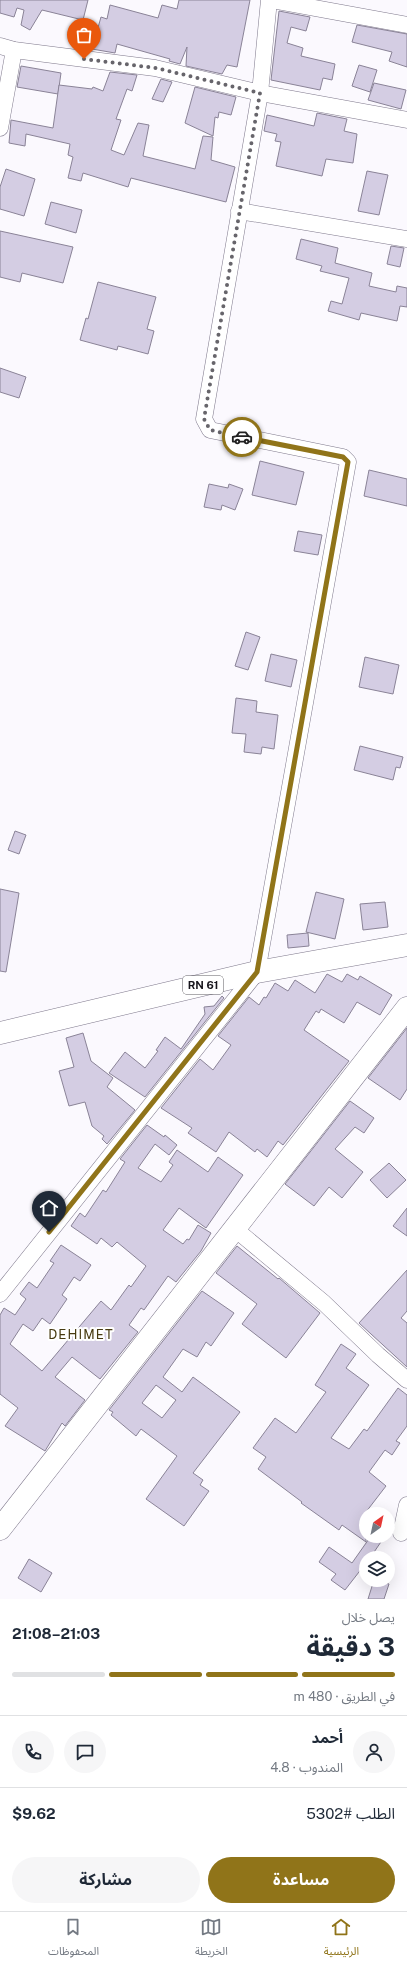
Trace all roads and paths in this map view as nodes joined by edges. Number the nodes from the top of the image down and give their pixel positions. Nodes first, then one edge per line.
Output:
1 (270, 0) edge
2 (407, 25) edge
3 (7, 48) edge
4 (260, 93) junction
5 (407, 120) edge
6 (0, 128) edge
7 (239, 211) junction
8 (407, 239) edge
9 (407, 945) edge
10 (257, 972) junction
11 (407, 1008) edge
12 (0, 1033) edge
13 (235, 1229) junction
14 (0, 1294) edge
15 (407, 1380) edge
16 (407, 1506) edge
17 (0, 1529) edge
18 (401, 1533) dead end

1 - 2 street
1 - 4 street
3 - 4 street
3 - 6 street
4 - 5 street
4 - 7 street
7 - 8 street
7 - 10 street
9 - 10 street, RN 61
10 - 12 street, RN 61
10 - 14 street
11 - 13 street
13 - 15 street
13 - 17 street
16 - 18 street

